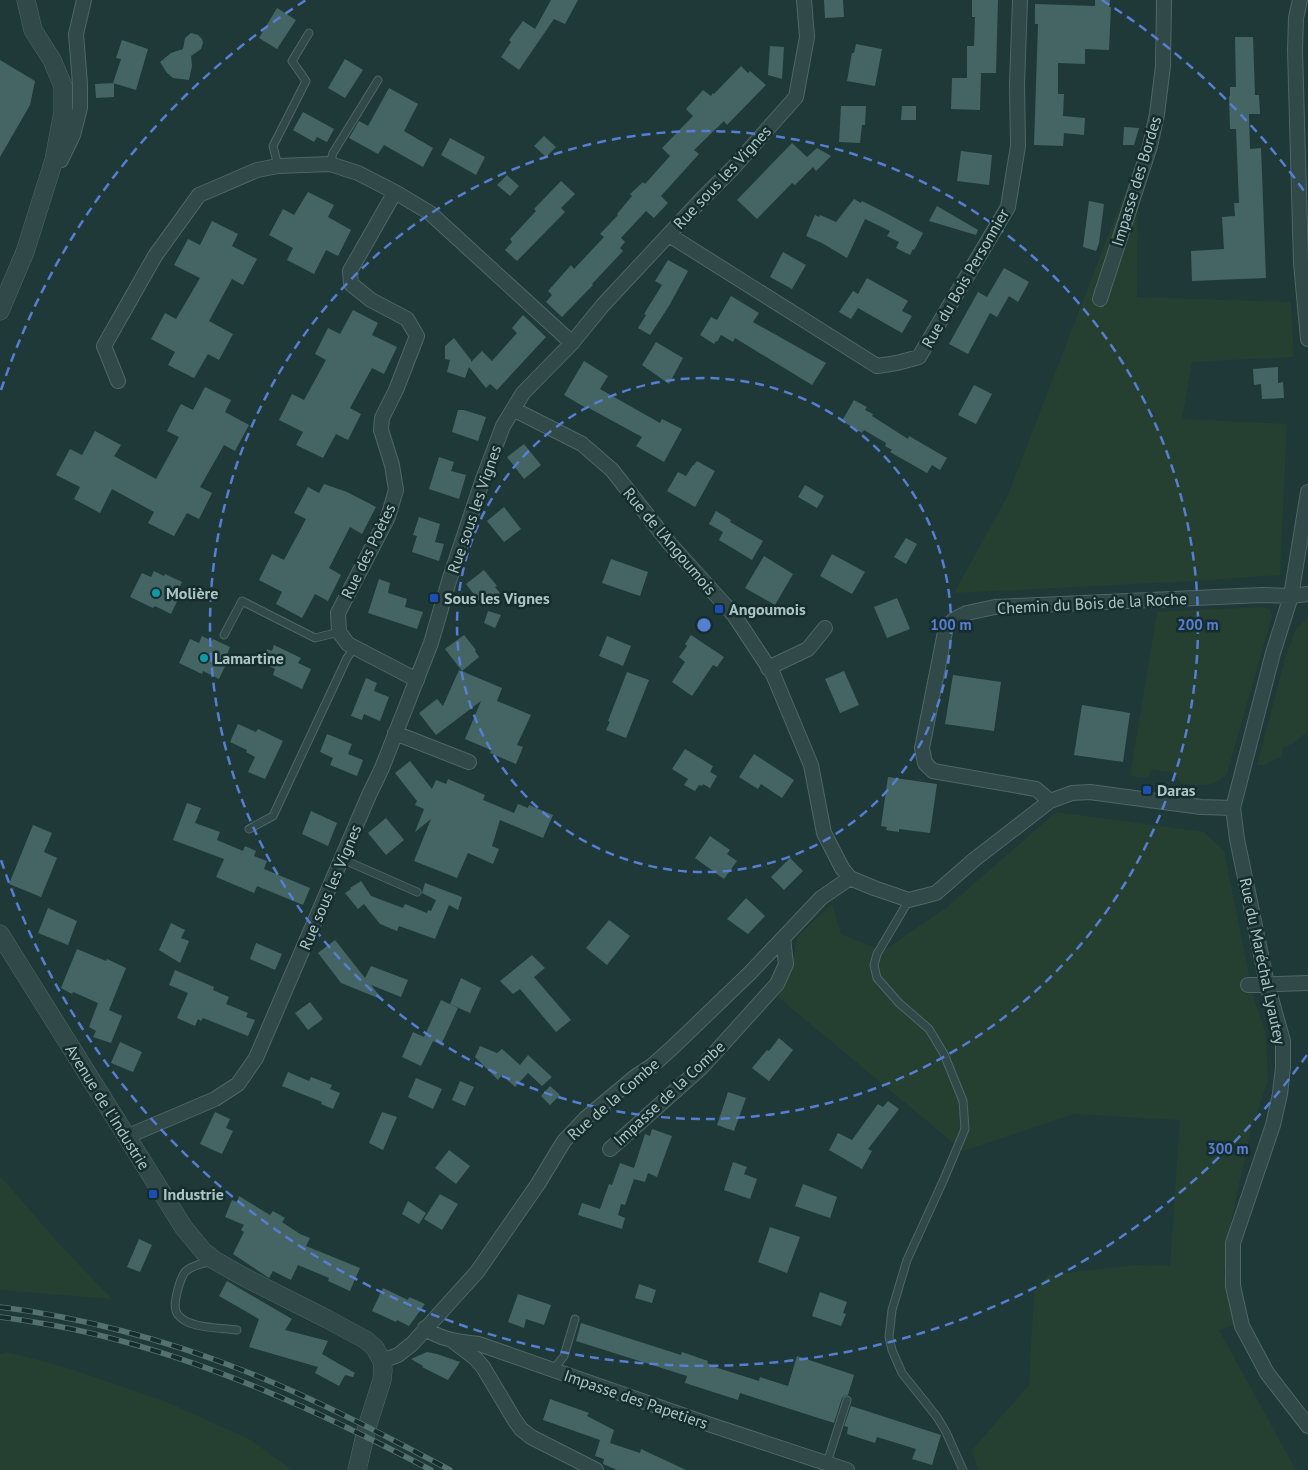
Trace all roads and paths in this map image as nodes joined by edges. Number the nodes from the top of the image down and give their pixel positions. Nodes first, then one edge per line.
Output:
1 (26, 0) edge
2 (84, 0) edge
3 (804, 0) edge
4 (1020, 0) edge
5 (1164, 0) edge
6 (1300, 0) edge
7 (309, 33) dead end
8 (1302, 72) edge
9 (378, 80) dead end
10 (54, 160) junction
11 (330, 164) junction
12 (278, 166) junction
13 (395, 192) junction
14 (668, 235) junction
15 (1304, 263) edge
16 (1100, 299) dead end
17 (0, 311) edge
18 (1308, 339) edge
19 (572, 343) junction
20 (118, 381) dead end
21 (513, 408) junction
22 (1308, 492) edge
23 (1308, 594) edge
24 (1291, 596) junction
25 (825, 628) dead end
26 (339, 632) junction
27 (224, 635) dead end
28 (355, 647) junction
29 (768, 668) junction
30 (417, 680) junction
31 (395, 733) junction
32 (469, 762) dead end
33 (1050, 801) junction
34 (1233, 808) junction
35 (249, 829) dead end
36 (342, 859) junction
37 (850, 878) junction
38 (417, 892) dead end
39 (909, 900) junction
40 (0, 934) edge
41 (783, 938) junction
42 (1308, 983) edge
43 (1248, 984) dead end
44 (1267, 984) junction
45 (126, 1137) junction
46 (610, 1148) dead end
47 (214, 1260) junction
48 (574, 1319) dead end
49 (425, 1328) junction
50 (237, 1330) dead end
51 (453, 1341) junction
52 (382, 1361) junction
53 (552, 1370) junction
54 (847, 1400) dead end
55 (1308, 1426) edge
56 (827, 1463) junction
57 (357, 1470) edge
58 (596, 1470) edge
59 (847, 1470) edge
60 (963, 1470) edge

1 - 10 street
2 - 10 street
3 - 14 street, Rue sous les Vignes
4 - 14 street, Rue du Bois Personnier
5 - 16 street, Impasse des Bordes
6 - 8 street
7 - 12 lane
8 - 15 street
9 - 11 lane
10 - 17 street
11 - 12 street
11 - 13 street
12 - 20 street
13 - 19 street
13 - 26 street, Rue des Poètes
14 - 19 street, Rue sous les Vignes
15 - 18 street
19 - 21 street, Rue sous les Vignes
21 - 29 street, Rue de l'Angoumois
21 - 30 street, Rue sous les Vignes
22 - 24 street, Rue du Maréchal Lyautey
23 - 24 street, Chemin du Bois de la Roche
24 - 33 street, Chemin du Bois de la Roche
24 - 34 street, Rue du Maréchal Lyautey
25 - 29 street
26 - 27 lane
26 - 28 street
28 - 30 street
28 - 35 lane
29 - 37 street, Rue de l'Angoumois
30 - 31 street, Rue sous les Vignes
31 - 32 street
31 - 36 street, Rue sous les Vignes
33 - 34 street
33 - 39 street
34 - 44 street, Rue du Maréchal Lyautey
36 - 38 lane
36 - 45 street, Rue sous les Vignes
37 - 39 street
37 - 41 street, Rue de la Combe
39 - 60 lane
40 - 45 street, Avenue de l'Industrie
41 - 46 street, Impasse de la Combe
41 - 49 street, Rue de la Combe
42 - 44 street
43 - 44 street
44 - 55 street, Rue du Maréchal Lyautey
45 - 47 street, Avenue de l'Industrie
47 - 50 lane
47 - 52 street, Avenue de l'Industrie
48 - 53 lane
49 - 51 street, Impasse des Papetiers
49 - 52 street, Rue de la Combe
51 - 53 street, Impasse des Papetiers
51 - 58 street
52 - 57 street
53 - 56 street, Impasse des Papetiers
54 - 56 lane
56 - 59 street, Impasse des Papetiers

